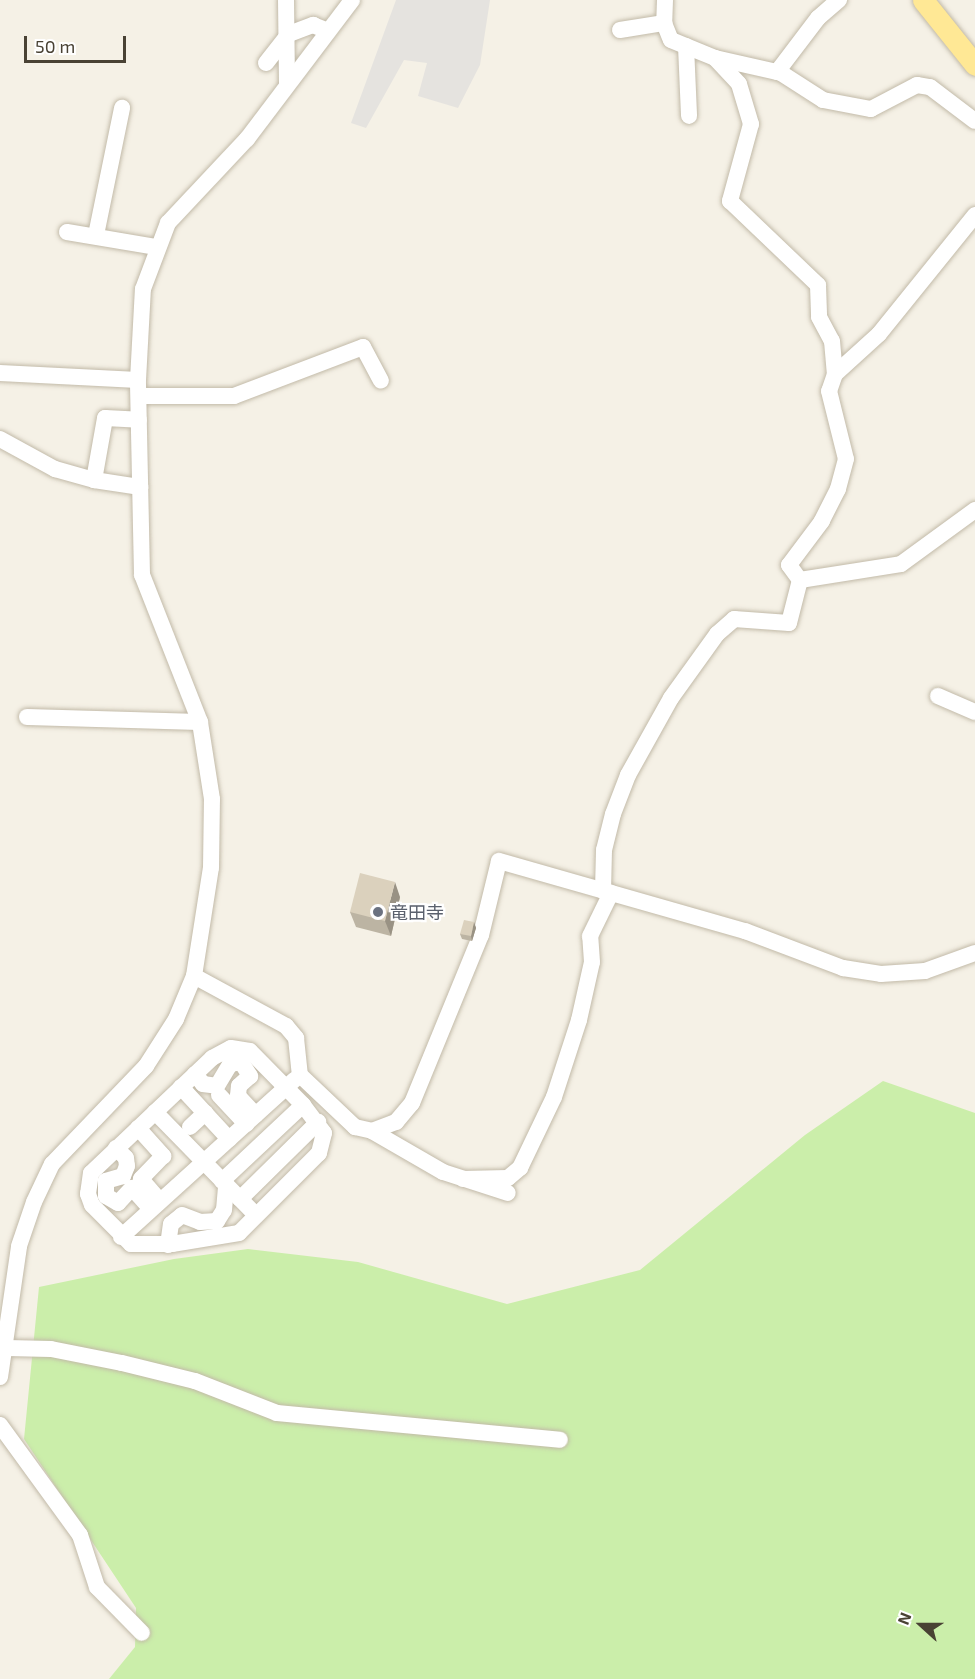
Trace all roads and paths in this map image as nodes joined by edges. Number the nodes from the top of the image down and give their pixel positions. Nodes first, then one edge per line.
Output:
1 (286, 0) edge
2 (352, 0) edge
3 (665, 0) edge
4 (838, 0) edge
5 (923, 0) edge
6 (664, 22) junction
7 (620, 30) dead end
8 (328, 31) junction
9 (289, 34) junction
10 (686, 46) junction
11 (715, 58) junction
12 (266, 63) dead end
13 (975, 65) edge
14 (777, 72) junction
15 (287, 84) junction
16 (122, 108) dead end
17 (689, 116) dead end
18 (975, 121) edge
19 (975, 215) edge
20 (67, 232) dead end
21 (96, 235) junction
22 (157, 247) junction
23 (0, 373) edge
24 (835, 374) junction
25 (381, 381) dead end
26 (139, 388) junction
27 (139, 420) junction
28 (0, 439) edge
29 (94, 480) junction
30 (140, 487) junction
31 (975, 510) edge
32 (800, 580) junction
33 (938, 696) dead end
34 (975, 712) edge
35 (27, 717) dead end
36 (200, 722) junction
37 (607, 892) junction
38 (975, 953) edge
39 (194, 976) junction
40 (195, 1074) junction
41 (300, 1075) junction
42 (287, 1087) junction
43 (181, 1088) junction
44 (219, 1095) dead end
45 (303, 1105) junction
46 (155, 1112) junction
47 (205, 1113) junction
48 (251, 1119) junction
49 (318, 1122) junction
50 (190, 1127) dead end
51 (138, 1128) junction
52 (372, 1131) junction
53 (229, 1139) junction
54 (116, 1148) junction
55 (204, 1162) junction
56 (463, 1179) junction
57 (224, 1183) junction
58 (508, 1193) dead end
59 (240, 1199) junction
60 (156, 1205) junction
61 (256, 1215) junction
62 (121, 1237) junction
63 (168, 1245) junction
64 (7, 1348) junction
65 (0, 1377) edge
66 (0, 1425) edge
67 (560, 1440) dead end
68 (142, 1633) dead end

1 - 9 street
2 - 8 street
3 - 6 street
4 - 14 street
5 - 13 main road
6 - 7 street
6 - 10 street
8 - 9 street
8 - 15 street
9 - 12 street
9 - 15 street
10 - 11 street
10 - 17 street
11 - 14 street
11 - 24 street
14 - 18 street
15 - 22 street
16 - 21 street
19 - 24 street
20 - 21 street
21 - 22 street
22 - 26 street
23 - 26 street
24 - 32 street
25 - 26 street
26 - 27 street
27 - 29 street
27 - 30 street
28 - 29 street
29 - 30 street
30 - 36 street
31 - 32 street
32 - 37 street
33 - 34 street
35 - 36 street
36 - 39 street
37 - 38 street
37 - 52 street
37 - 56 street
39 - 41 street
39 - 64 street
40 - 42 street
40 - 43 street
40 - 48 street
41 - 42 street
41 - 52 street
42 - 45 street
42 - 48 street
43 - 46 street
43 - 47 street
44 - 48 street
45 - 49 street
45 - 57 street
46 - 51 street
46 - 55 street
47 - 50 street
47 - 53 street
48 - 53 street
49 - 59 street
49 - 61 street
51 - 54 street
51 - 60 street
52 - 56 street
53 - 55 street
54 - 60 street
54 - 62 street
55 - 57 street
55 - 60 street
56 - 58 street
57 - 59 street
57 - 63 street
59 - 61 street
60 - 62 street
61 - 63 street
62 - 63 street
64 - 65 street
64 - 67 street
66 - 68 street

